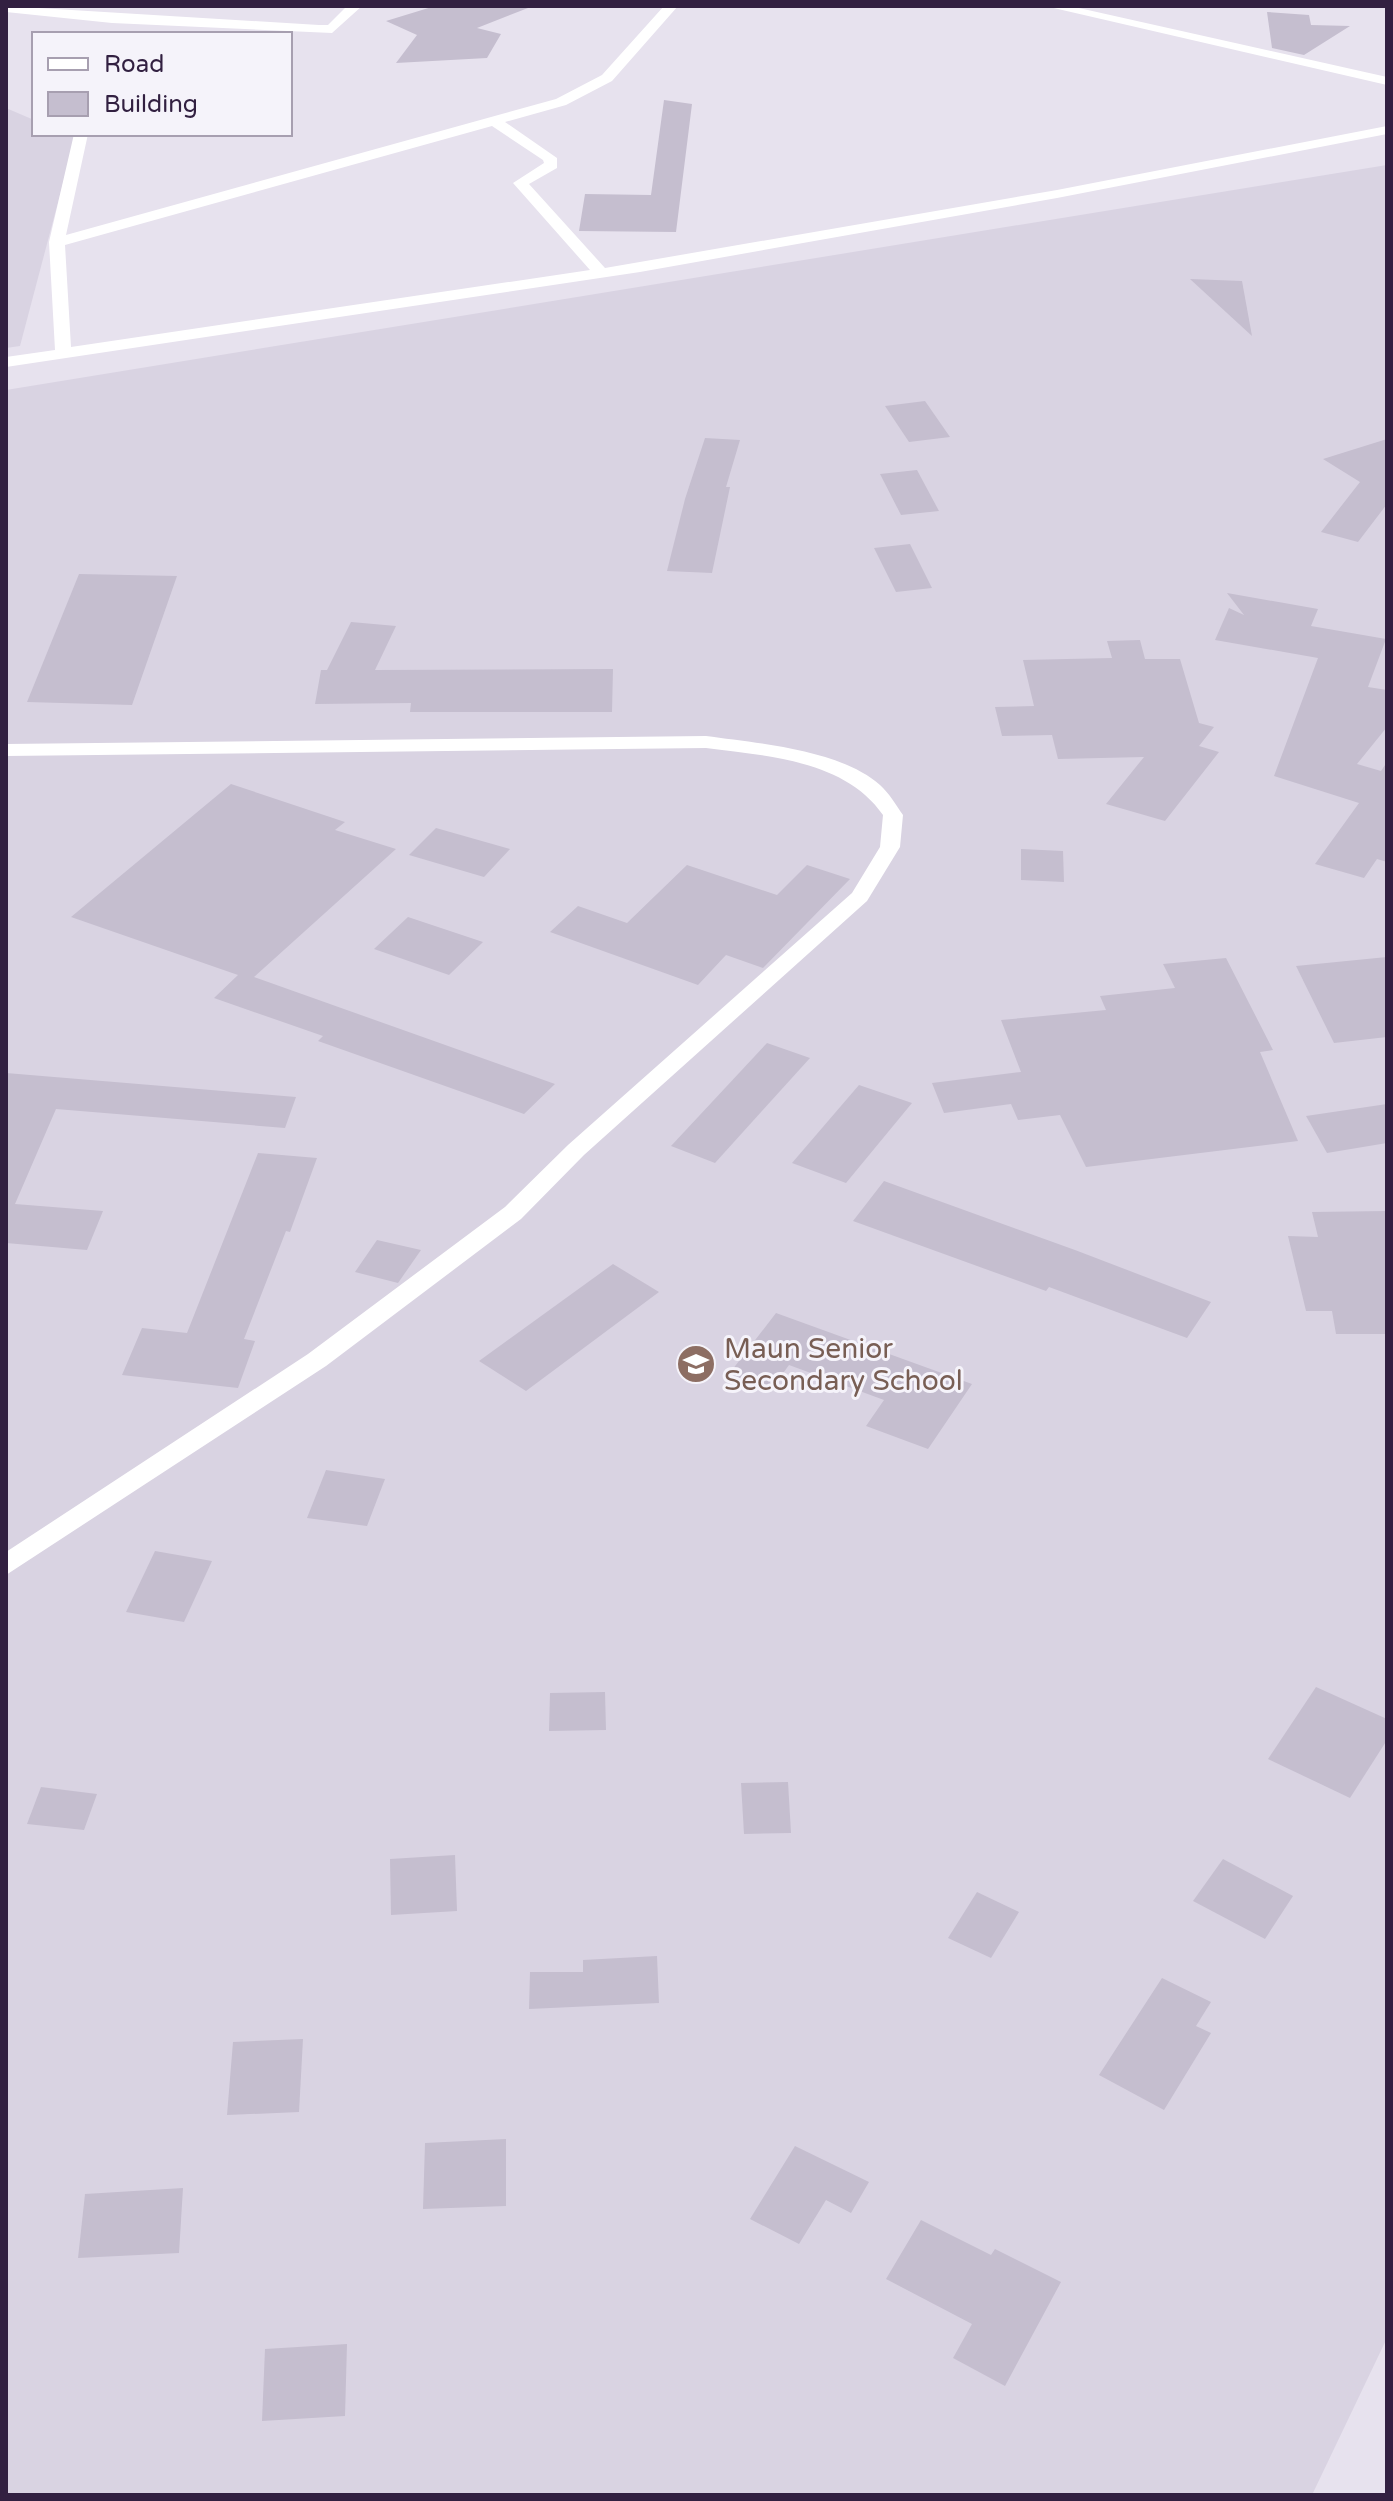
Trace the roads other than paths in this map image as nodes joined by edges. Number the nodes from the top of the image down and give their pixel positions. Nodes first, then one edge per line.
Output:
1 (355, 6) edge
2 (663, 6) edge
3 (670, 6) edge
4 (1052, 6) edge
5 (6, 8) edge
6 (115, 12) edge
7 (107, 32) edge
8 (1387, 81) edge
9 (496, 122) junction
10 (1387, 130) edge
11 (81, 136) edge
12 (57, 242) junction
13 (601, 273) junction
14 (63, 354) junction
15 (6, 362) edge
16 (6, 750) edge
17 (6, 1565) edge

1 - 6 street
2 - 3 street
3 - 9 street
4 - 8 street
5 - 6 street
6 - 7 street
9 - 12 street
9 - 13 street
10 - 13 street
11 - 12 street
12 - 14 street
13 - 14 street
14 - 15 street
16 - 17 street

